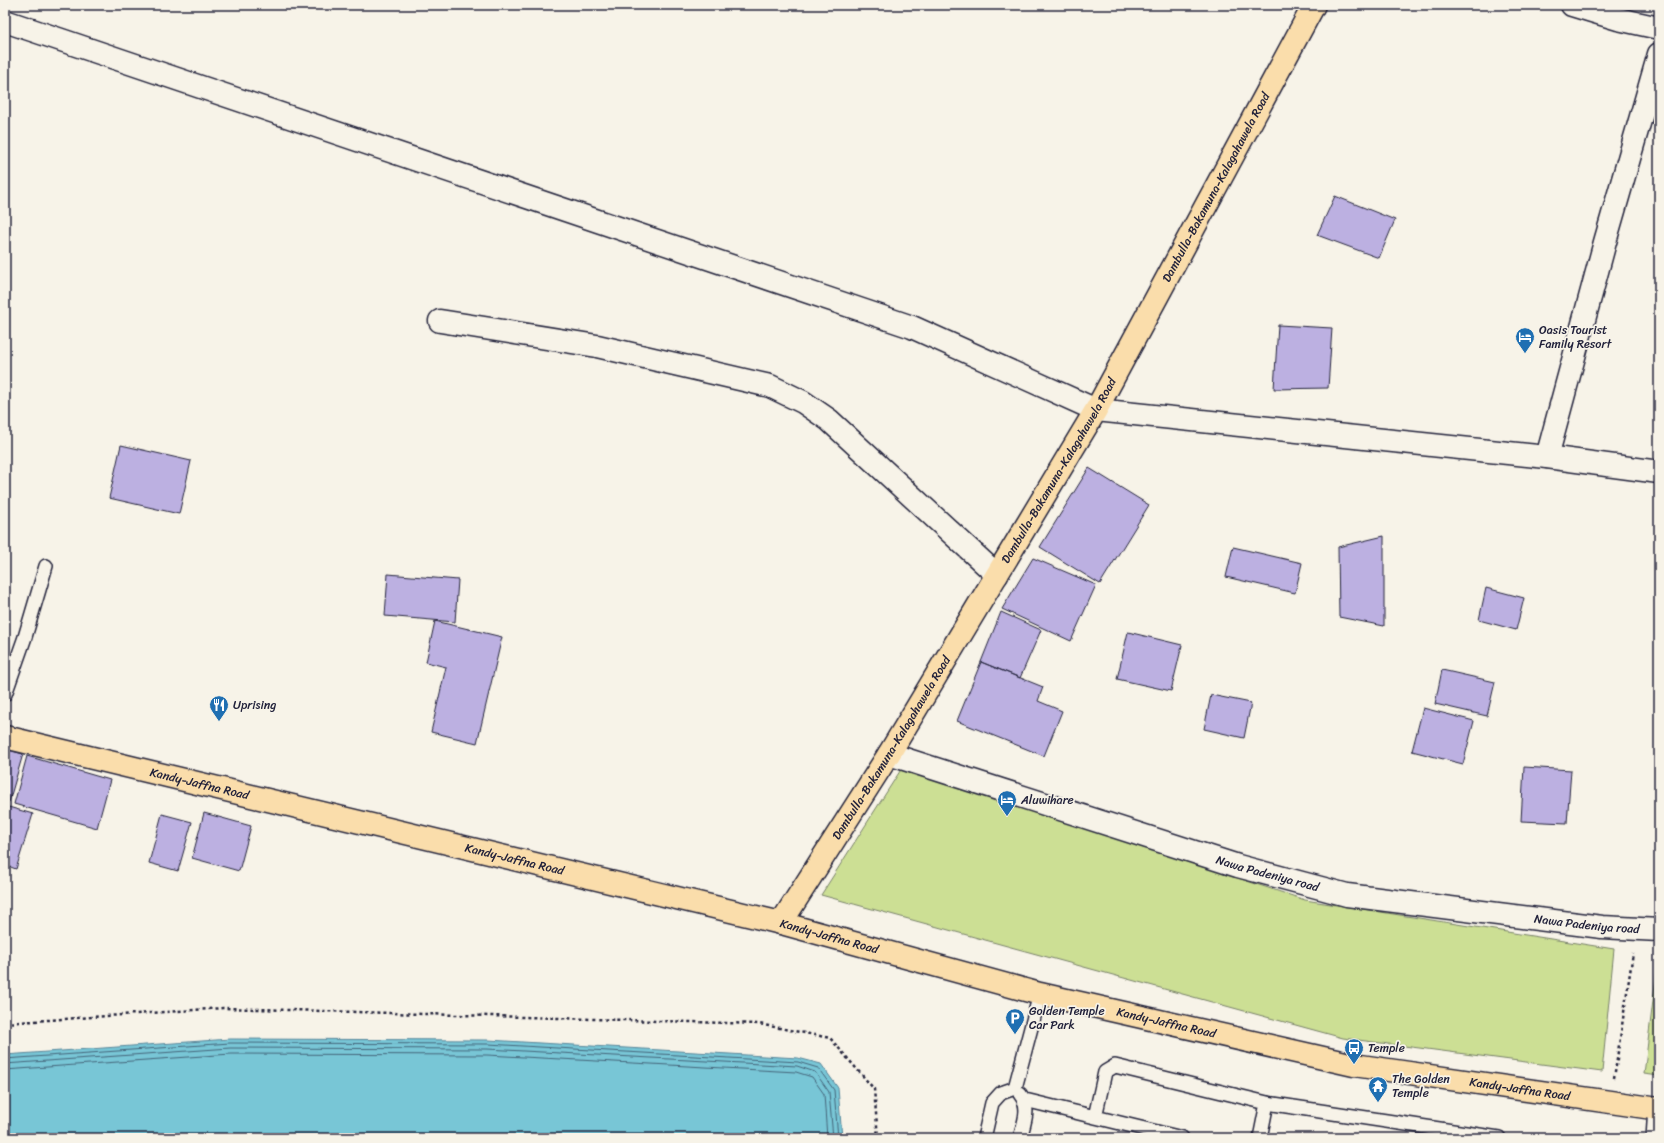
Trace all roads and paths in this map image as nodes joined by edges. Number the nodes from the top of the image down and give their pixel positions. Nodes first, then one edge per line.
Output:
1 (1314, 5) edge
2 (1572, 5) edge
3 (5, 20) edge
4 (1659, 28) edge
5 (1659, 54) edge
6 (440, 321) dead end
7 (1096, 410) junction
8 (1547, 457) junction
9 (1659, 472) edge
10 (46, 566) dead end
11 (997, 575) junction
12 (5, 694) edge
13 (5, 737) edge
14 (889, 754) junction
15 (781, 922) junction
16 (1636, 928) junction
17 (1659, 930) edge
18 (1040, 994) junction
19 (5, 1023) edge
20 (1015, 1088) junction
21 (1025, 1100) junction
22 (1610, 1102) junction
23 (1267, 1103) junction
24 (1657, 1108) edge
25 (1095, 1117) junction
26 (878, 1138) edge
27 (984, 1138) edge
28 (1020, 1138) edge
29 (1182, 1138) edge
30 (1260, 1138) edge
31 (1499, 1138) edge
32 (1653, 1138) edge

1 - 7 main road, Dambulla-Bakamuna-Kalagahawela Road
2 - 4 street
3 - 7 street
5 - 8 street
6 - 11 street
7 - 8 street
7 - 11 main road, Dambulla-Bakamuna-Kalagahawela Road
8 - 9 street
10 - 12 lane
11 - 14 main road, Dambulla-Bakamuna-Kalagahawela Road
13 - 15 main road, Kandy-Jaffna Road
14 - 15 main road, Dambulla-Bakamuna-Kalagahawela Road
14 - 16 street, Nawa Padeniya road
15 - 18 main road, Kandy-Jaffna Road
16 - 17 street, Nawa Padeniya road
16 - 22 path
18 - 20 lane
18 - 22 main road, Kandy-Jaffna Road
19 - 26 path
20 - 21 lane
20 - 27 lane
21 - 25 lane
21 - 28 lane
22 - 24 main road, Kandy-Jaffna Road
23 - 25 lane
23 - 30 lane
23 - 31 lane
24 - 32 lane
25 - 29 lane

